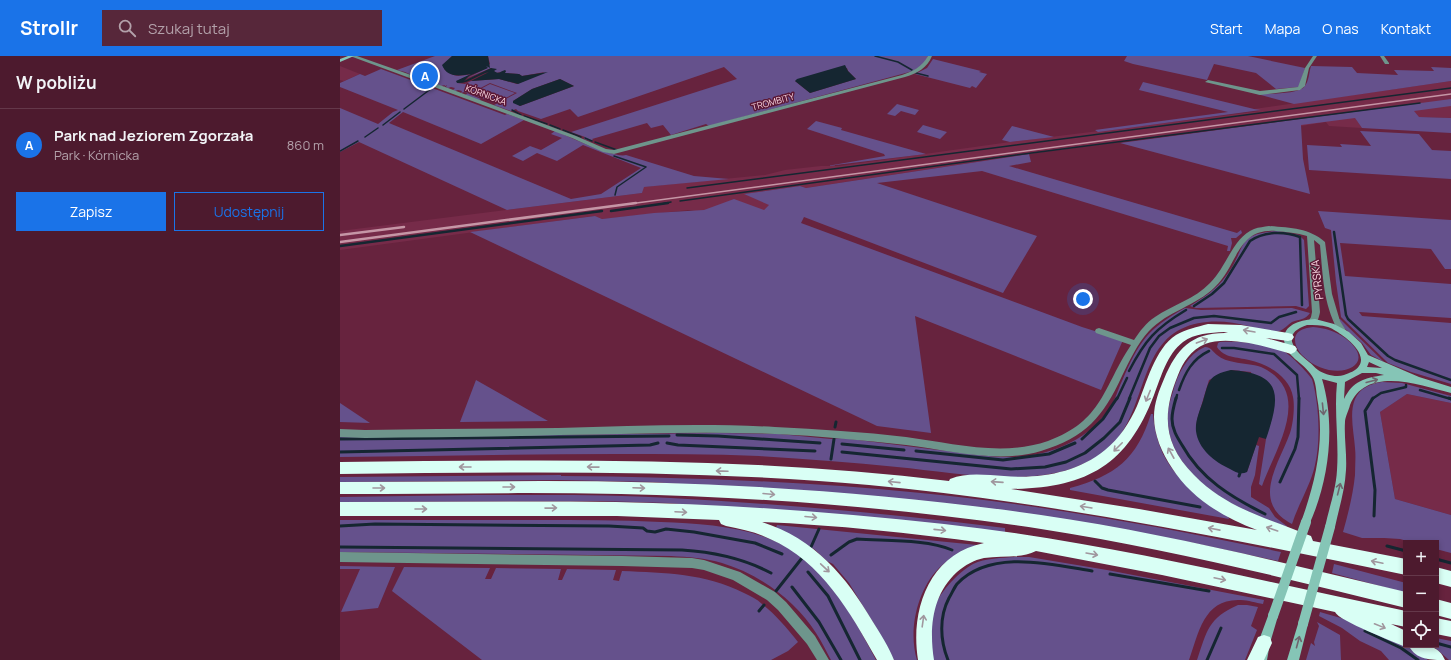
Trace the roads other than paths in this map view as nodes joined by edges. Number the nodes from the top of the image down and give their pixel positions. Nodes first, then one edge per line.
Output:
1 (352, 56) edge
2 (930, 56) edge
3 (1315, 56) edge
4 (1382, 56) edge
5 (340, 61) edge
6 (1387, 62) dead end
7 (1208, 82) dead end
8 (614, 152) joint
9 (1310, 234) junction
10 (1312, 322) junction
11 (1099, 331) dead end
12 (1343, 332) junction
13 (1135, 343) junction
14 (1289, 343) junction
15 (1365, 357) junction
16 (1362, 370) junction
17 (1314, 372) junction
18 (1407, 378) junction
19 (1340, 380) junction
20 (1417, 380) junction
21 (1451, 390) edge
22 (1340, 420) junction
23 (340, 433) edge
24 (340, 468) edge
25 (933, 486) junction
26 (340, 488) edge
27 (340, 509) edge
28 (702, 513) junction
29 (1040, 544) junction
30 (1349, 556) junction
31 (340, 557) edge
32 (1403, 567) edge
33 (1439, 576) edge
34 (1451, 580) edge
35 (1403, 599) edge
36 (1333, 603) junction
37 (1439, 608) edge
38 (1451, 611) edge
39 (1403, 618) edge
40 (1439, 627) edge
41 (1451, 629) edge
42 (1403, 638) edge
43 (1264, 643) junction
44 (1421, 648) edge
45 (823, 660) edge
46 (886, 660) edge
47 (926, 660) edge
48 (1255, 660) edge
49 (1261, 660) edge
50 (1292, 660) edge
51 (1437, 660) edge

1 - 5 street
1 - 8 street, KÓRNICKA
2 - 8 street, TROMBITY
3 - 7 street
4 - 6 street
9 - 10 street, PYRSKA
9 - 12 street, PYRSKA
9 - 13 street
10 - 12 street
10 - 14 street
11 - 13 street
12 - 15 street
13 - 23 street
14 - 17 street
14 -> 25 highway
30 -> 14 highway
15 - 16 street
15 - 20 street
16 - 18 street
16 - 19 street
17 - 19 street
17 -> 43 street, bridge
18 - 20 street
22 -> 18 street
19 - 22 street
20 - 21 street
50 -> 22 street, bridge
25 -> 24 highway
30 -> 25 highway
26 -> 35 highway
27 -> 28 highway
28 -> 29 highway
28 -> 46 highway
29 -> 36 highway
47 -> 29 highway
32 -> 30 highway
31 - 45 street
33 - 34 highway
36 - 39 highway
36 -> 42 highway
37 - 38 highway
40 - 41 highway
43 - 48 highway
43 - 49 street
44 - 51 highway

